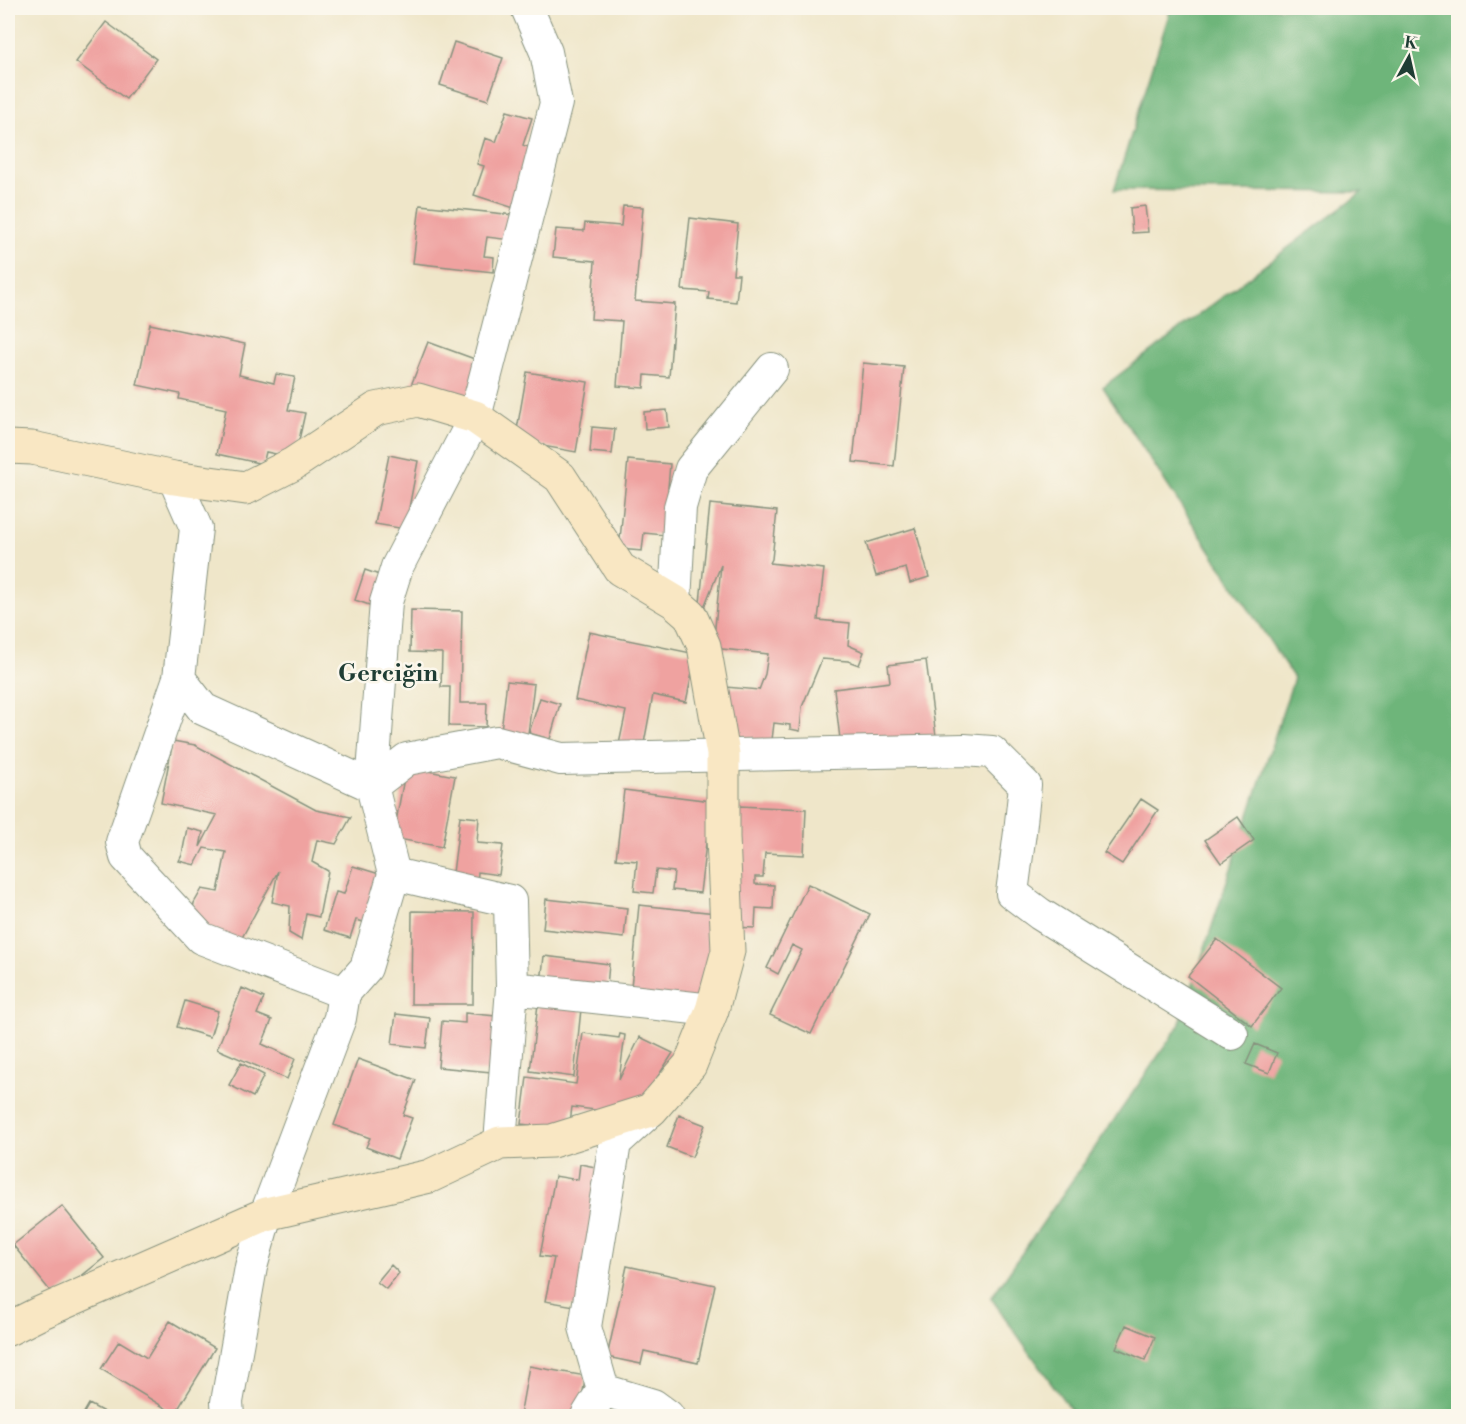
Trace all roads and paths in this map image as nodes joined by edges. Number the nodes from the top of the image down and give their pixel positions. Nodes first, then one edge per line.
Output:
1 (527, 8) edge
2 (772, 369) dead end
3 (475, 417) junction
4 (8, 447) edge
5 (174, 478) junction
6 (675, 602) junction
7 (179, 678) junction
8 (723, 754) junction
9 (372, 786) junction
10 (394, 874) junction
11 (512, 988) junction
12 (344, 993) junction
13 (712, 1010) junction
14 (1232, 1034) dead end
15 (651, 1110) junction
16 (500, 1143) junction
17 (266, 1214) junction
18 (8, 1329) edge
19 (603, 1390) junction
20 (228, 1416) edge
21 (587, 1416) edge
22 (668, 1416) edge

1 - 3 street
2 - 6 street
3 - 5 street
3 - 6 street
3 - 9 street
4 - 5 street
5 - 7 street
6 - 8 street
7 - 9 street
7 - 12 street
8 - 9 street
8 - 13 street
8 - 14 street
9 - 10 street
10 - 11 street
10 - 12 street
11 - 13 street
11 - 16 street
12 - 17 street
13 - 15 street
15 - 16 street
15 - 19 street
16 - 17 street
17 - 18 street
17 - 20 street
19 - 21 street
19 - 22 street

